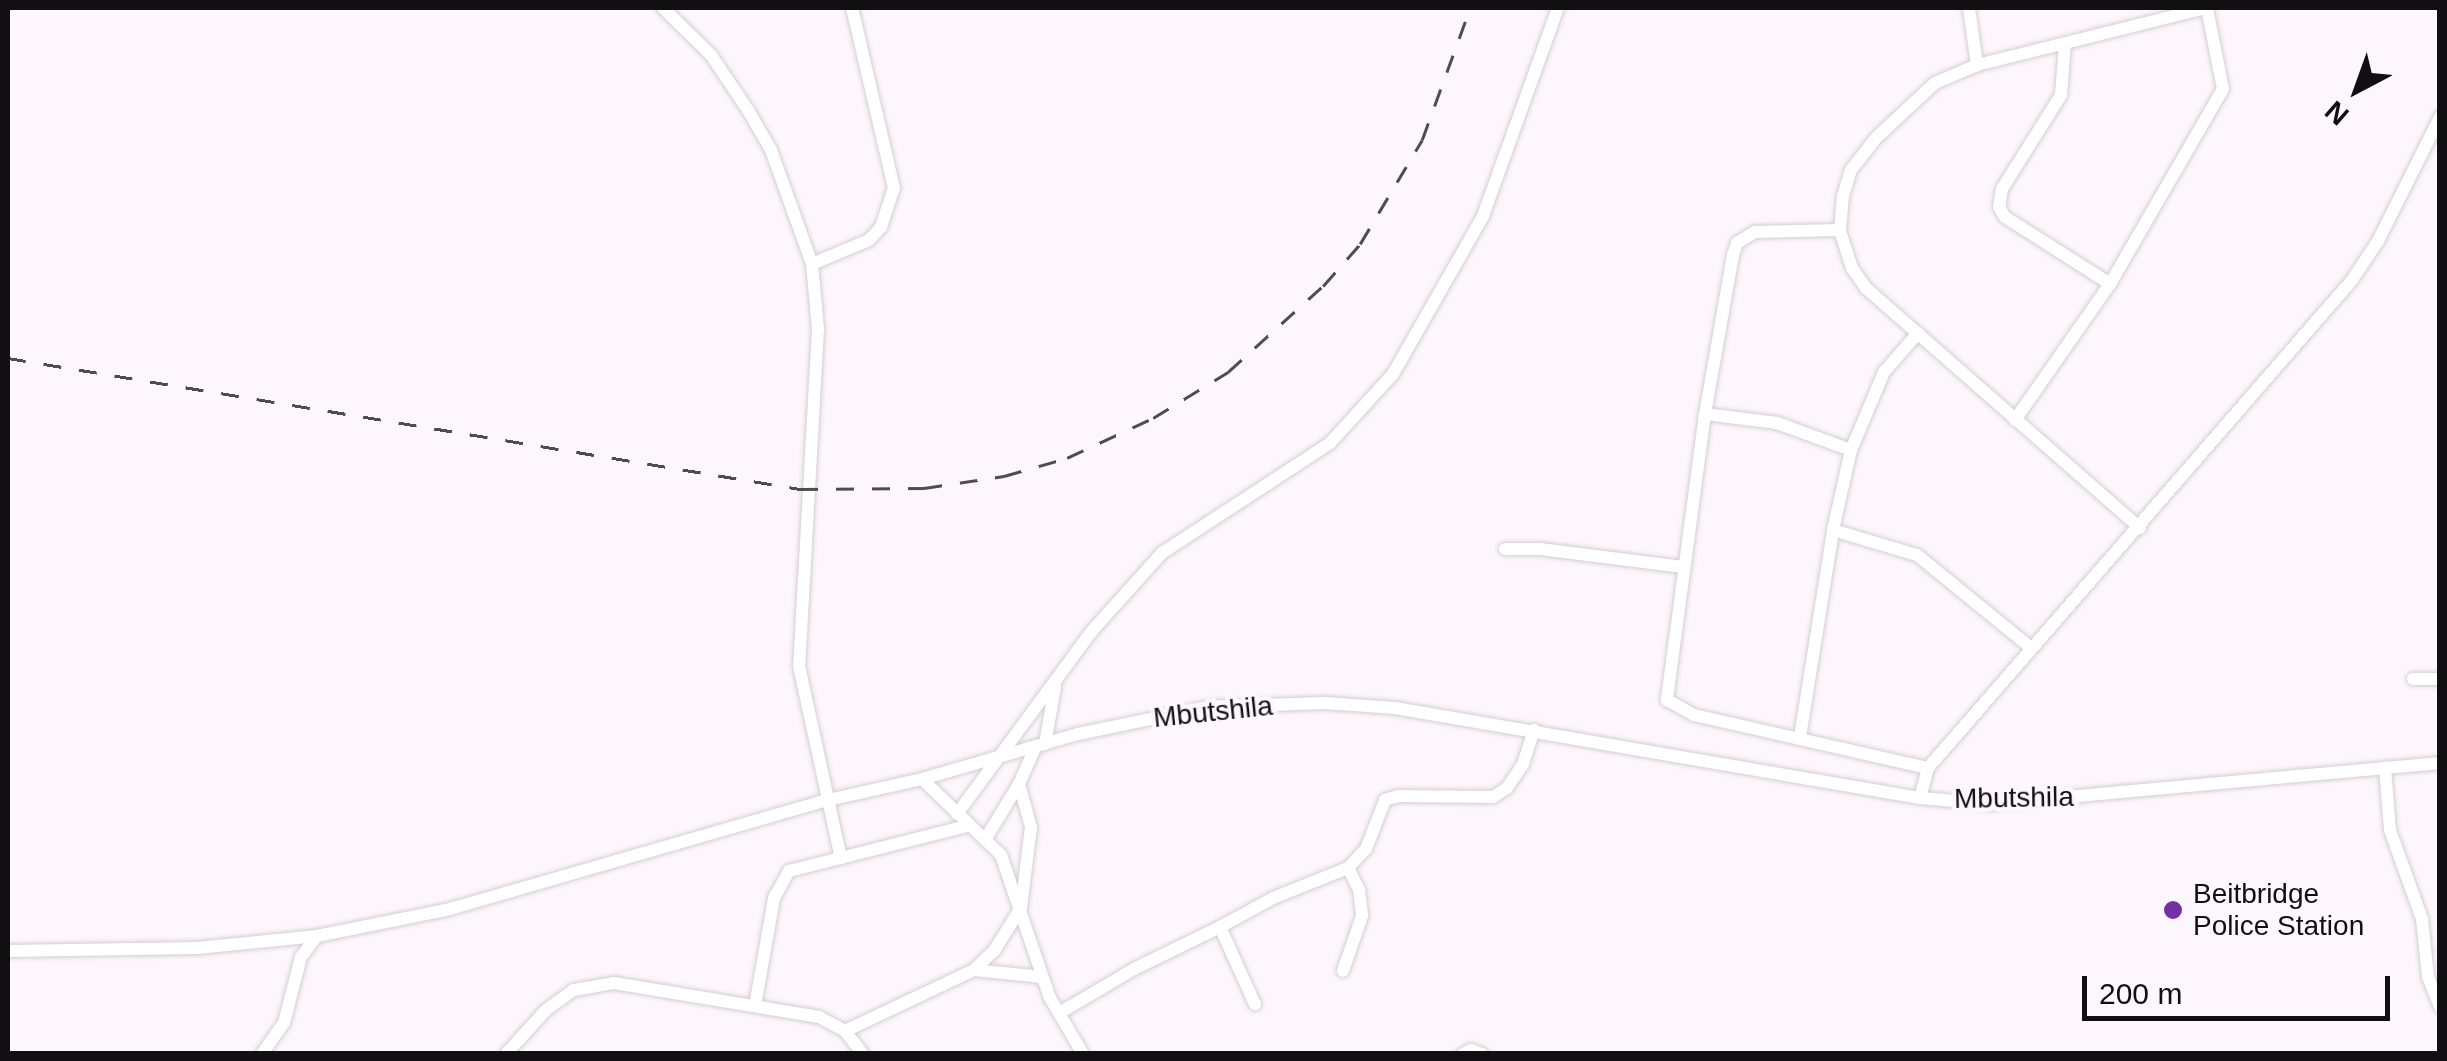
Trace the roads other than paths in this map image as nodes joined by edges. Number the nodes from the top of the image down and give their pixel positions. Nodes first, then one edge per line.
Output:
1 (663, 8) edge
2 (852, 8) edge
3 (1558, 8) edge
4 (1969, 8) edge
5 (2206, 8) edge
6 (2066, 44) junction
7 (1977, 66) junction
8 (2440, 117) edge
9 (1840, 230) junction
10 (812, 264) junction
11 (2110, 284) junction
12 (1918, 332) junction
13 (1705, 414) junction
14 (2015, 420) junction
15 (1851, 450) junction
16 (2140, 528) junction
17 (1832, 530) junction
18 (1504, 549) dead end
19 (1683, 567) junction
20 (2031, 648) junction
21 (2440, 678) edge
22 (2413, 679) dead end
23 (1055, 687) junction
24 (1534, 730) junction
25 (1800, 737) junction
26 (1041, 745) junction
27 (997, 758) junction
28 (2440, 763) edge
29 (1928, 768) junction
30 (2385, 768) junction
31 (922, 780) junction
32 (1019, 784) junction
33 (1920, 798) junction
34 (828, 800) junction
35 (958, 814) junction
36 (967, 826) junction
37 (986, 838) junction
38 (841, 858) junction
39 (1348, 868) junction
40 (1020, 908) junction
41 (1220, 926) junction
42 (317, 936) junction
43 (8, 951) edge
44 (974, 970) junction
45 (1342, 972) dead end
46 (1042, 977) junction
47 (1255, 1004) dead end
48 (755, 1006) junction
49 (2440, 1007) edge
50 (1062, 1012) junction
51 (845, 1030) junction
52 (262, 1054) edge
53 (506, 1054) edge
54 (862, 1054) edge
55 (1083, 1054) edge
56 (1463, 1054) edge
57 (1482, 1054) edge

1 - 10 street
2 - 10 street
3 - 23 street
4 - 7 street
5 - 6 street
5 - 11 street
6 - 7 street
6 - 11 street
7 - 9 street
8 - 16 street
9 - 12 street
9 - 13 street
10 - 34 street
11 - 14 street
12 - 14 street
12 - 15 street
13 - 15 street
13 - 19 street
14 - 16 street
15 - 17 street
16 - 20 street
17 - 20 street
17 - 25 street
18 - 19 street
19 - 25 street
20 - 29 street
21 - 22 street
23 - 26 street
23 - 27 street
24 - 26 street, Mbutshila
24 - 33 street, Mbutshila
24 - 39 street
25 - 29 street
26 - 27 street, Mbutshila
26 - 32 street
27 - 31 street, Mbutshila
27 - 35 street
28 - 30 street, Mbutshila
29 - 33 street
30 - 33 street, Mbutshila
30 - 49 street
31 - 34 street, Mbutshila
31 - 35 street
32 - 37 street
32 - 40 street
34 - 38 street
34 - 42 street, Mbutshila
35 - 36 street
36 - 37 street
36 - 38 street
37 - 40 street
38 - 48 street
39 - 41 street
39 - 45 street
40 - 44 street
40 - 46 street
41 - 47 street
41 - 50 street
42 - 43 street, Mbutshila
42 - 52 street
44 - 46 street
44 - 51 street
46 - 50 street
48 - 51 street
48 - 53 street
50 - 55 street
51 - 54 street
56 - 57 street

